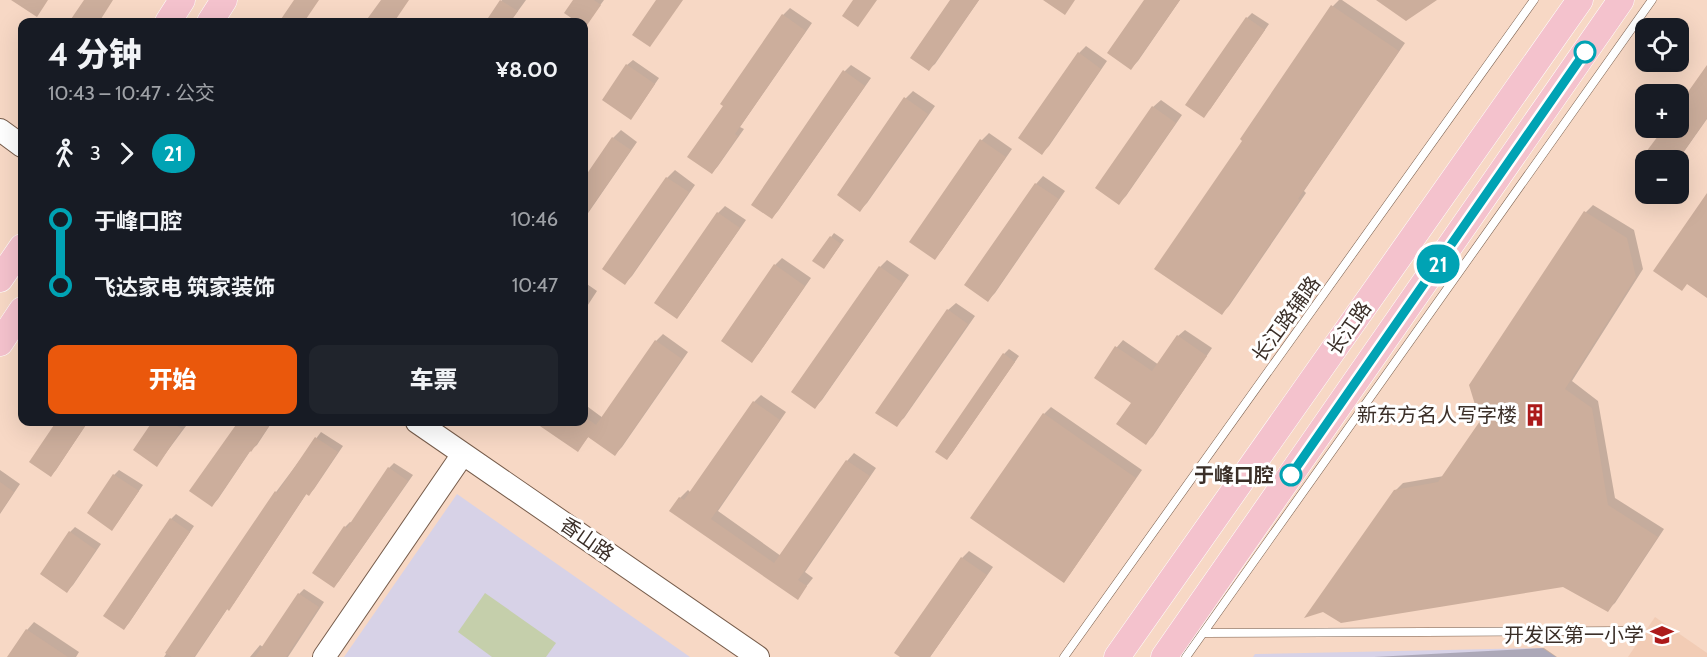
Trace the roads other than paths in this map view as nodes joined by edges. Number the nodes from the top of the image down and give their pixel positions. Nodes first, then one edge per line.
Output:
1 (182, 0) edge
2 (224, 0) edge
3 (1534, 0) edge
4 (1580, 0) edge
5 (1621, 0) edge
6 (1652, 0) edge
7 (171, 18) edge
8 (213, 18) edge
9 (0, 130) edge
10 (18, 143) edge
11 (18, 253) edge
12 (0, 279) edge
13 (18, 316) edge
14 (0, 343) edge
15 (423, 426) edge
16 (463, 453) junction
17 (1625, 631) dead end
18 (1203, 633) junction
19 (324, 657) edge
20 (758, 657) edge
21 (1064, 657) edge
22 (1117, 657) edge
23 (1164, 657) edge
24 (1186, 657) edge

1 - 7 main road
2 - 8 main road
3 - 21 lane, 长江路辅路
4 - 22 main road, 长江路
5 - 23 main road, 长江路
6 - 18 lane
9 - 10 street
11 - 12 main road
13 - 14 main road
15 - 16 street, 香山路
16 - 19 street
16 - 20 street, 香山路
17 - 18 lane
18 - 24 lane

